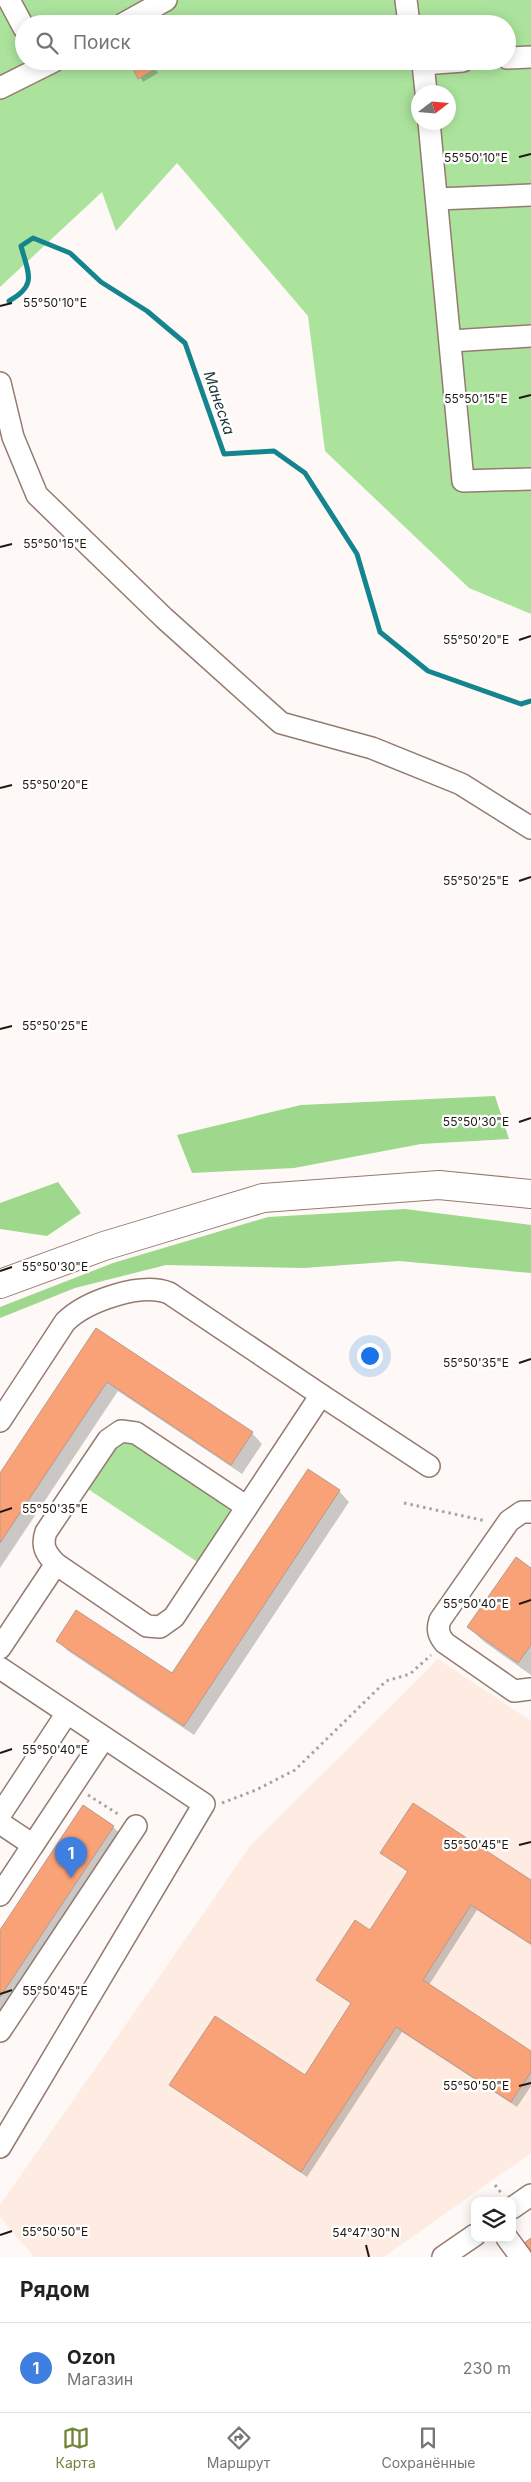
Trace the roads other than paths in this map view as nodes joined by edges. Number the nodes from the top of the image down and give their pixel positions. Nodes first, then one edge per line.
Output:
1 (9, 0) edge
2 (166, 0) edge
3 (406, 0) edge
4 (17, 15) edge
5 (139, 15) edge
6 (408, 15) edge
7 (531, 57) edge
8 (516, 58) edge
9 (34, 70) edge
10 (423, 70) edge
11 (425, 85) edge
12 (0, 88) edge
13 (430, 130) edge
14 (531, 195) edge
15 (437, 199) junction
16 (531, 336) edge
17 (451, 341) junction
18 (0, 384) edge
19 (531, 479) edge
20 (531, 828) edge
21 (531, 1194) edge
22 (0, 1284) edge
23 (322, 1395) junction
24 (0, 1421) edge
25 (429, 1466) dead end
26 (247, 1507) junction
27 (531, 1512) edge
28 (56, 1564) junction
29 (0, 1648) edge
30 (0, 1668) edge
31 (531, 1689) edge
32 (67, 1713) junction
33 (104, 1738) junction
34 (0, 1815) edge
35 (0, 1823) edge
36 (136, 1826) road end
37 (33, 1845) junction
38 (0, 1895) edge
39 (0, 2031) edge
40 (0, 2147) edge
41 (531, 2195) edge
42 (516, 2205) edge
43 (471, 2238) edge
44 (510, 2242) edge
45 (443, 2257) edge
46 (521, 2257) edge

1 - 4 street
2 - 5 street
3 - 6 street
7 - 8 street
9 - 12 street
10 - 11 street
13 - 15 street
14 - 15 street
15 - 17 street
16 - 17 street
17 - 19 street
18 - 20 street
21 - 22 main road
23 - 24 street
23 - 25 street
23 - 26 street
26 - 28 street
26 - 28 street
27 - 31 street
28 - 29 street
30 - 32 street
32 - 33 street
32 - 34 street
33 - 37 street
33 - 40 street
35 - 37 street
36 - 39 street
37 - 38 street
41 - 42 street
43 - 45 street
44 - 46 street

